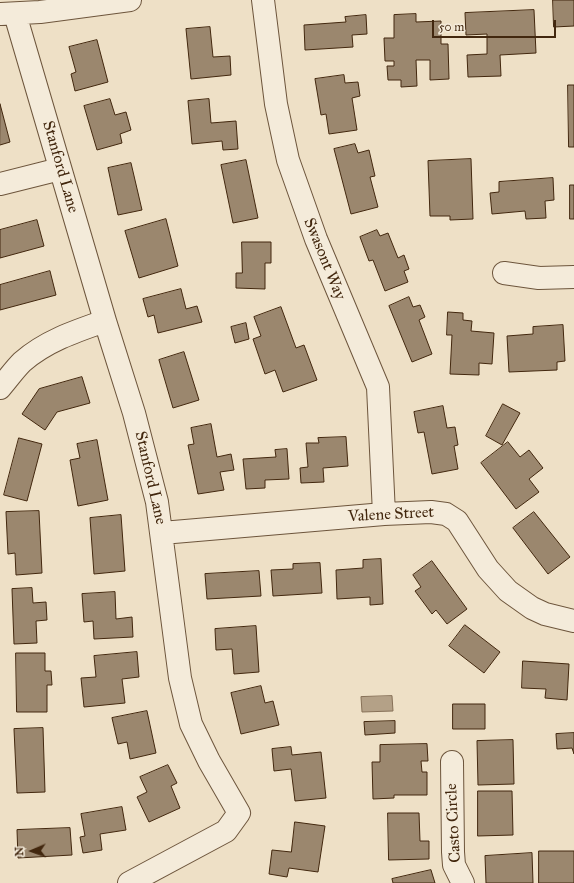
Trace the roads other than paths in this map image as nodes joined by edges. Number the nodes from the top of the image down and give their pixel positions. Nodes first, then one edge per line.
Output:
1 (130, 0) edge
2 (263, 0) edge
3 (8, 14) edge
4 (60, 169) junction
5 (0, 184) edge
6 (504, 273) dead end
7 (574, 277) edge
8 (105, 321) junction
9 (0, 388) edge
10 (384, 514) junction
11 (162, 533) junction
12 (574, 621) edge
13 (452, 762) dead end
14 (129, 883) edge
15 (463, 883) edge

1 - 3 street
2 - 10 street, Swasont Way
3 - 4 street, Stanford Lane
4 - 5 street
4 - 8 street, Stanford Lane
6 - 7 street
8 - 9 street
8 - 11 street, Stanford Lane
10 - 11 street, Valene Street
10 - 12 street, Valene Street
11 - 14 street, Stanford Lane
13 - 15 street, Casto Circle

